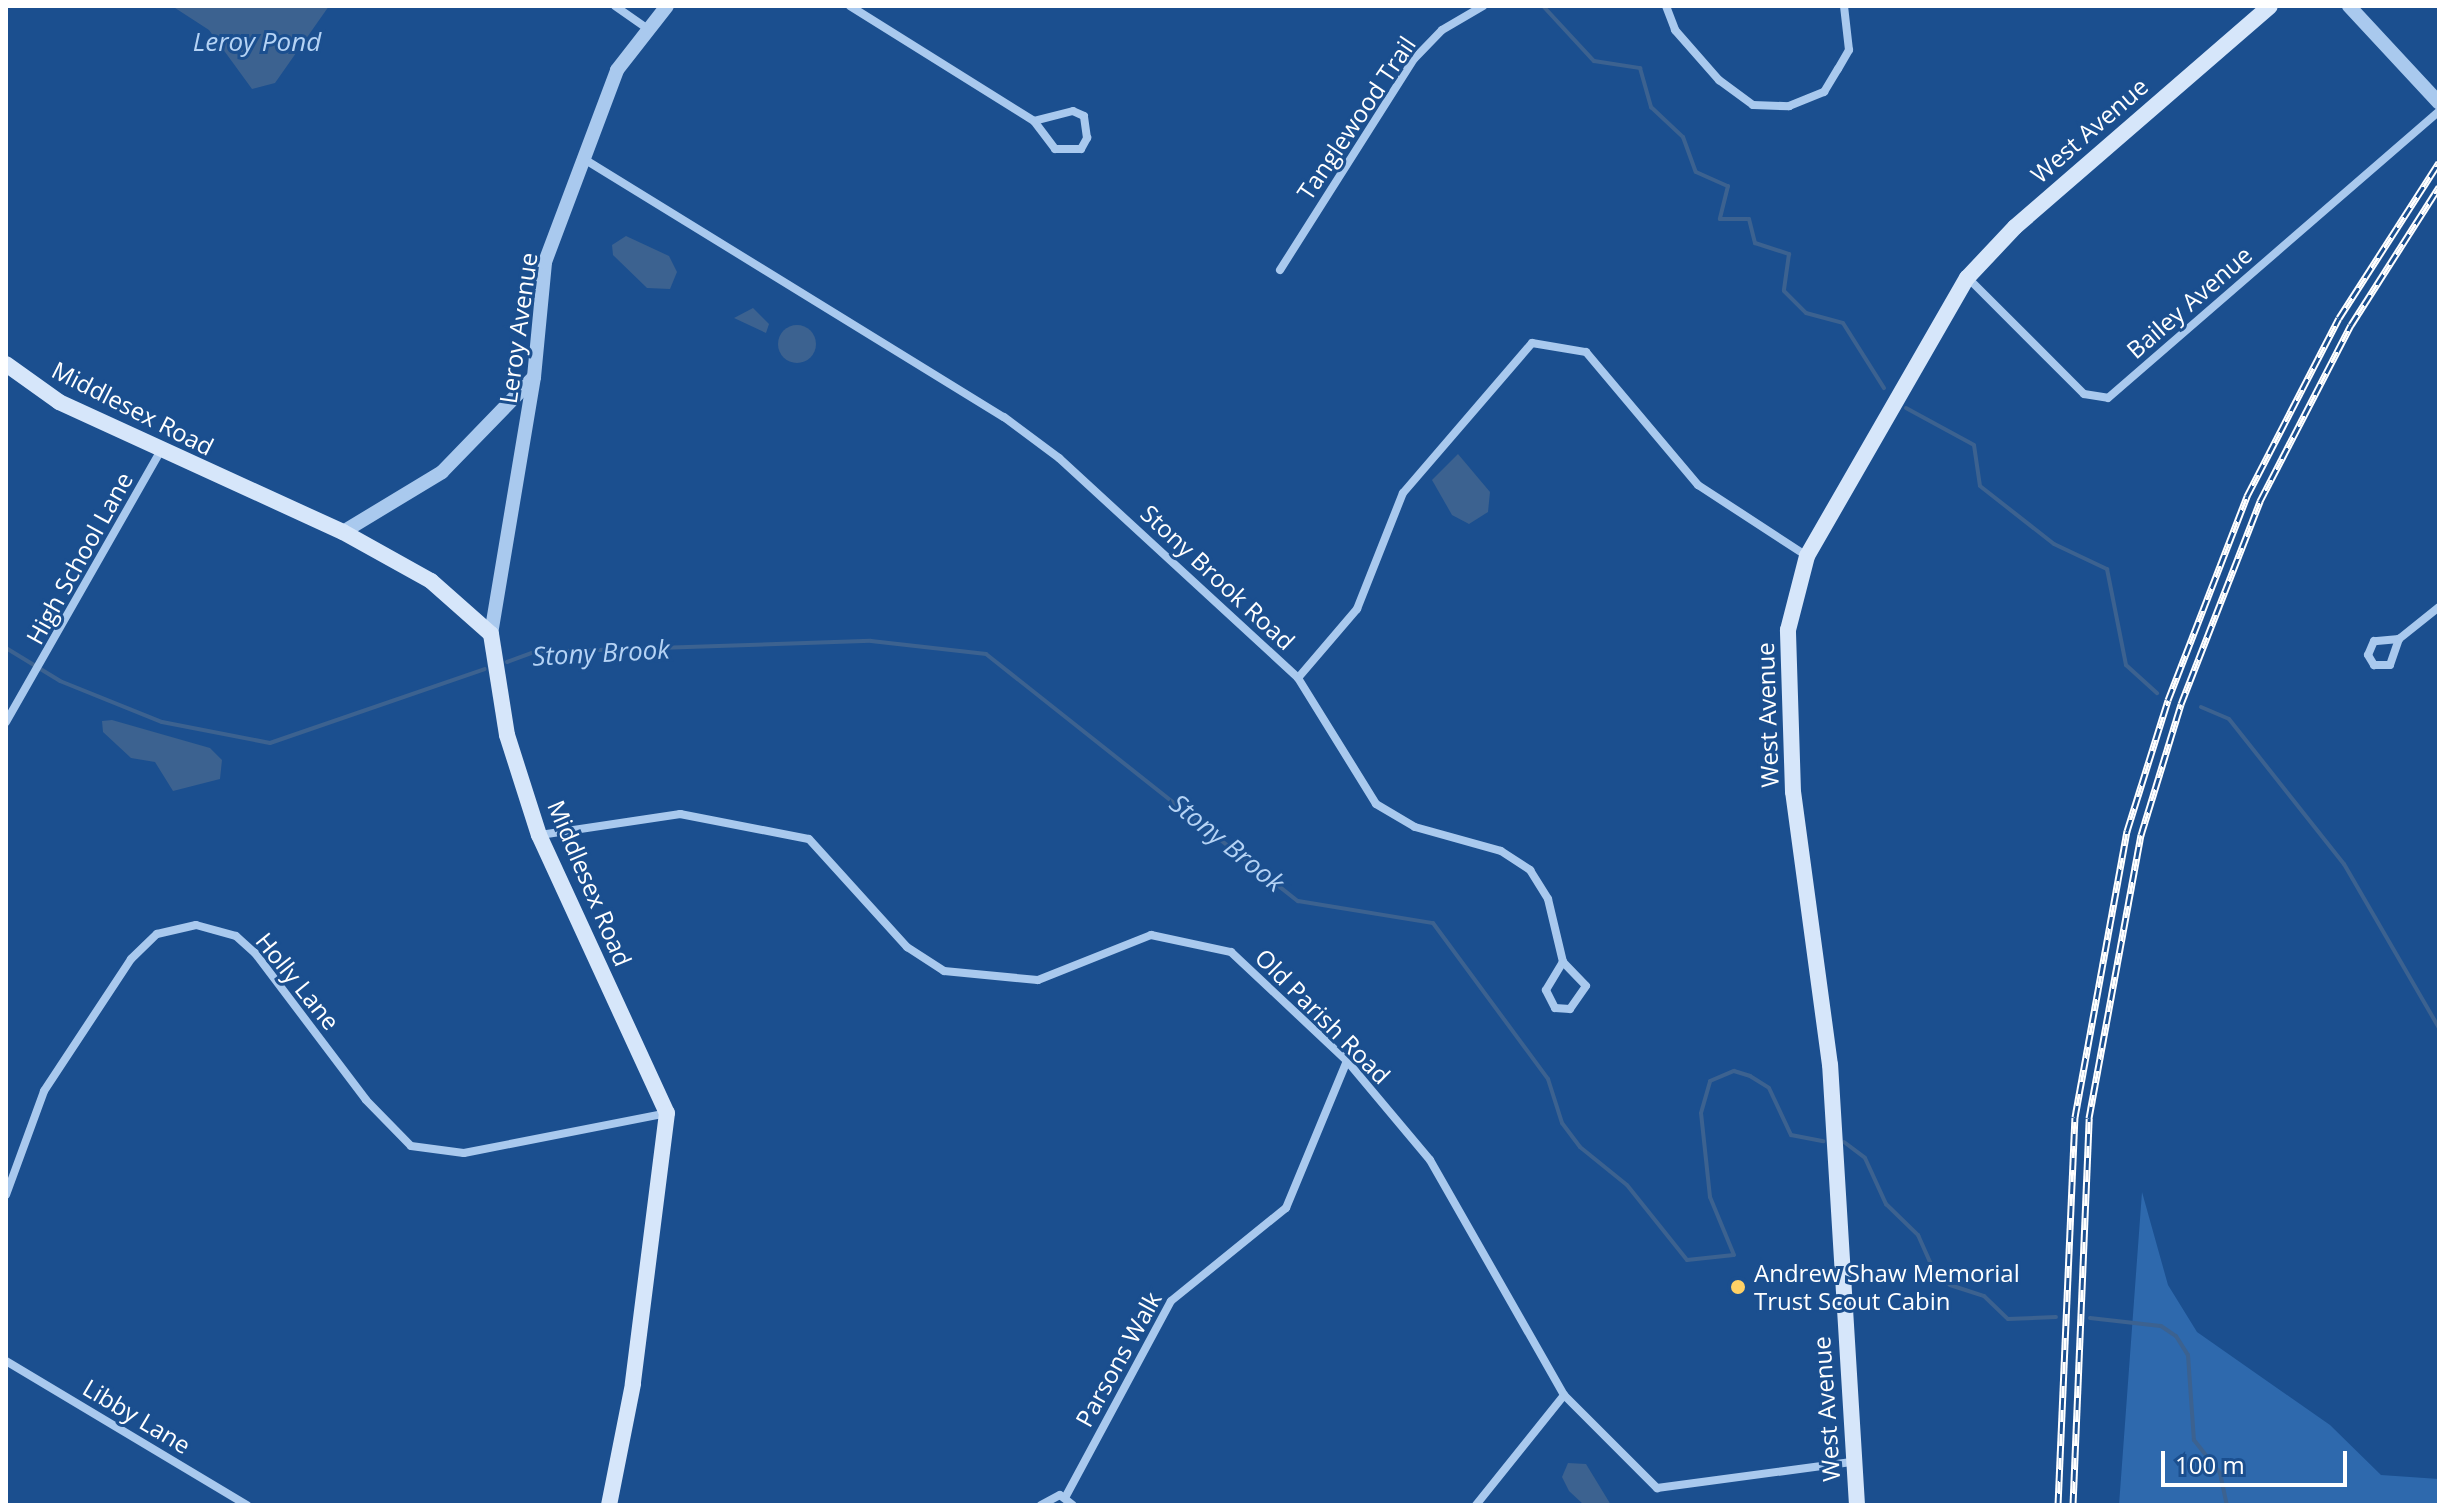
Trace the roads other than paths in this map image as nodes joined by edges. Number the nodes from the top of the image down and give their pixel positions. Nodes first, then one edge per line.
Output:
1 (615, 6) edge
2 (667, 6) edge
3 (850, 6) edge
4 (1483, 6) edge
5 (1666, 6) edge
6 (1844, 6) edge
7 (2270, 6) edge
8 (2349, 6) edge
9 (646, 28) junction
10 (2439, 103) edge
11 (2439, 111) edge
12 (1034, 121) junction
13 (584, 159) junction
14 (1280, 270) dead end
15 (1967, 278) junction
16 (6, 364) edge
17 (534, 377) junction
18 (160, 452) junction
19 (343, 532) junction
20 (1807, 556) junction
21 (2439, 607) edge
22 (491, 634) junction
23 (2399, 639) dead end
24 (1298, 678) junction
25 (6, 722) edge
26 (539, 835) junction
27 (1563, 962) junction
28 (1347, 1061) junction
29 (667, 1113) junction
30 (6, 1195) edge
31 (6, 1361) edge
32 (1564, 1395) junction
33 (1851, 1462) junction
34 (1066, 1496) junction
35 (247, 1505) edge
36 (609, 1505) edge
37 (1041, 1505) edge
38 (1073, 1505) edge
39 (1476, 1505) edge
40 (1857, 1505) edge

1 - 9 street
2 - 9 street, Leroy Avenue
3 - 12 street
4 - 14 street, Tanglewood Trail
5 - 6 street
7 - 15 main road, West Avenue
8 - 10 street
9 - 13 street, Leroy Avenue
11 - 15 street, Bailey Avenue
12 - 12 street
13 - 17 street, Leroy Avenue
13 - 24 street, Stony Brook Road
15 - 20 main road, West Avenue
16 - 18 main road, Middlesex Road
17 - 19 street
17 - 22 street, Leroy Avenue
18 - 19 main road, Middlesex Road
18 - 25 street, High School Lane
19 - 22 main road, Middlesex Road
20 - 24 street, Stony Brook Road
20 - 33 main road, West Avenue
21 - 23 street
22 - 26 main road, Middlesex Road
24 - 27 street
26 - 28 street, Old Parish Road
26 - 29 main road, Middlesex Road
27 - 27 street
28 - 32 street, Old Parish Road
28 - 34 street, Parsons Walk
29 - 30 street, Holly Lane
29 - 36 main road
31 - 35 street, Libby Lane
32 - 33 street, Old Parish Road
32 - 39 street
33 - 40 main road, West Avenue
34 - 37 street
34 - 38 street

